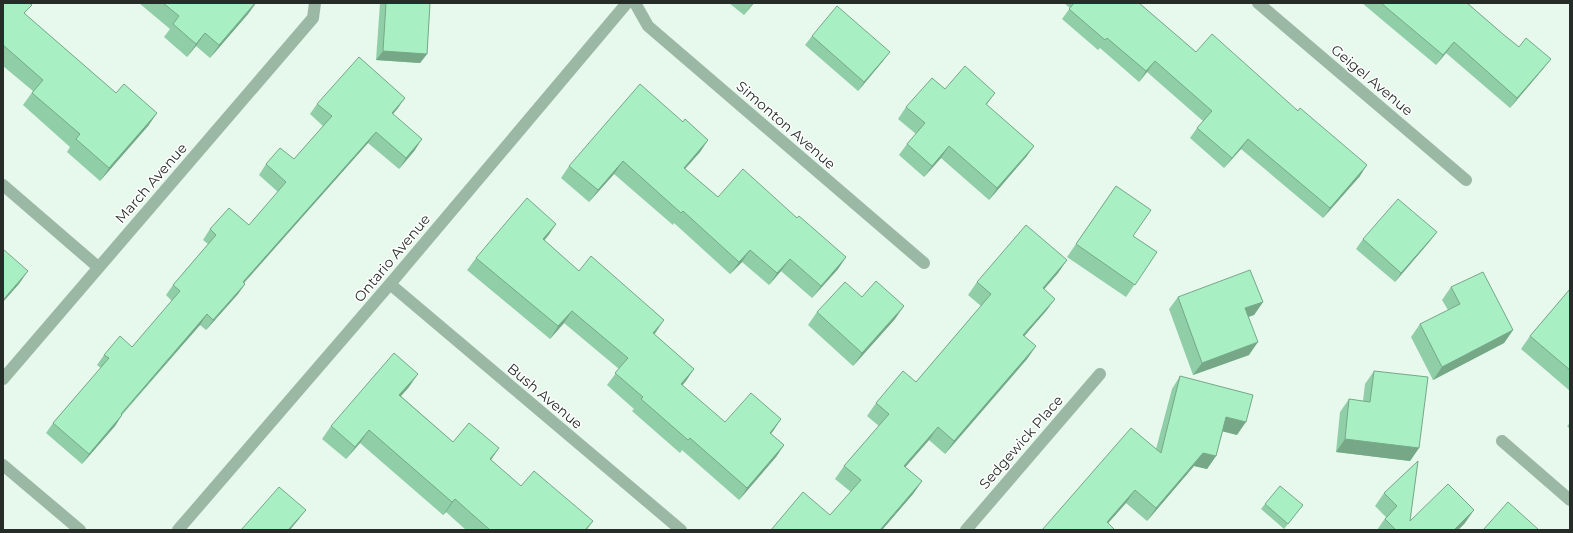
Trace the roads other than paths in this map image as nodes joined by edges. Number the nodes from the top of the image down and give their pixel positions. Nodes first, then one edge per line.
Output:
1 (315, 3) edge
2 (627, 3) edge
3 (635, 3) edge
4 (1258, 3) edge
5 (1466, 180) dead end
6 (3, 185) edge
7 (924, 263) dead end
8 (98, 267) junction
9 (390, 284) junction
10 (1100, 374) dead end
11 (3, 379) edge
12 (1502, 441) dead end
13 (3, 465) edge
14 (1570, 500) edge
15 (80, 530) edge
16 (178, 530) edge
17 (681, 530) edge
18 (966, 530) edge

1 - 8 street, March Avenue
2 - 9 street, Ontario Avenue
3 - 7 street, Simonton Avenue
4 - 5 street, Geigel Avenue
6 - 8 street
8 - 11 street, March Avenue
9 - 16 street, Ontario Avenue
9 - 17 street, Bush Avenue
10 - 18 street, Sedgewick Place
12 - 14 street
13 - 15 street

